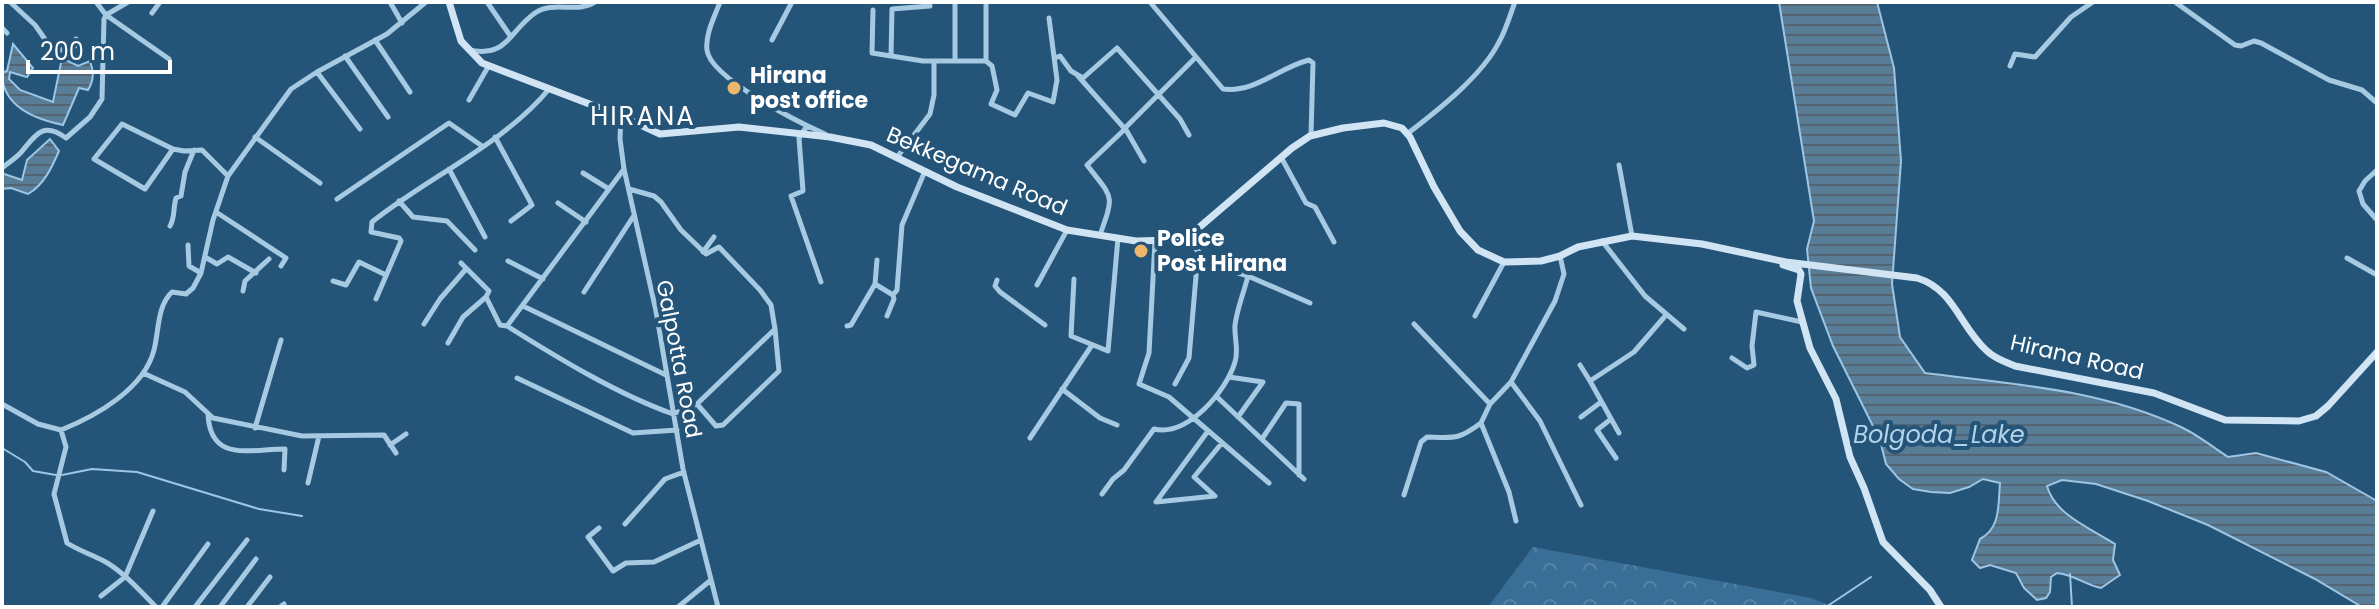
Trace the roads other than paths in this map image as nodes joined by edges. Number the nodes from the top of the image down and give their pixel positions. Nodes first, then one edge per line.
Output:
1 (10, 2) edge
2 (96, 2) edge
3 (128, 2) edge
4 (160, 2) edge
5 (390, 2) edge
6 (426, 2) edge
7 (449, 2) edge
8 (487, 2) edge
9 (595, 2) edge
10 (720, 2) edge
11 (792, 2) edge
12 (955, 2) edge
13 (986, 2) edge
14 (1150, 2) edge
15 (1515, 2) edge
16 (2093, 2) edge
17 (2175, 2) edge
18 (930, 6) dead end
19 (873, 10) dead end
20 (152, 13) dead end
21 (106, 15) junction
22 (1049, 18) dead end
23 (402, 23) junction
24 (511, 37) junction
25 (76, 39) dead end
26 (375, 40) junction
27 (772, 40) dead end
28 (468, 50) junction
29 (345, 56) junction
30 (891, 56) junction
31 (1055, 58) junction
32 (1195, 58) junction
33 (169, 59) dead end
34 (934, 61) junction
35 (955, 61) junction
36 (986, 61) junction
37 (2010, 66) dead end
38 (488, 67) junction
39 (317, 72) junction
40 (1078, 76) junction
41 (549, 89) junction
42 (410, 92) dead end
43 (1159, 95) junction
44 (469, 100) dead end
45 (2377, 103) edge
46 (621, 116) junction
47 (388, 117) dead end
48 (360, 129) dead end
49 (1125, 129) junction
50 (805, 130) junction
51 (1407, 134) junction
52 (1189, 135) dead end
53 (1311, 136) junction
54 (255, 137) junction
55 (495, 137) junction
56 (482, 146) junction
57 (173, 149) junction
58 (194, 149) junction
59 (898, 156) junction
60 (1281, 157) junction
61 (1144, 161) dead end
62 (1619, 165) dead end
63 (2, 168) edge
64 (449, 169) junction
65 (624, 169) junction
66 (925, 170) junction
67 (2377, 170) edge
68 (583, 173) dead end
69 (228, 176) junction
70 (320, 183) dead end
71 (628, 188) junction
72 (609, 189) junction
73 (337, 199) dead end
74 (399, 201) junction
75 (558, 203) dead end
76 (216, 212) junction
77 (634, 216) junction
78 (2377, 220) edge
79 (511, 221) dead end
80 (586, 222) junction
81 (170, 226) dead end
82 (1067, 230) junction
83 (1100, 235) junction
84 (1182, 236) junction
85 (1632, 236) junction
86 (485, 237) dead end
87 (714, 237) dead end
88 (1118, 238) junction
89 (1155, 241) junction
90 (1601, 241) junction
91 (1334, 242) dead end
92 (188, 245) dead end
93 (475, 250) dead end
94 (703, 252) junction
95 (1198, 252) junction
96 (1560, 256) junction
97 (205, 257) junction
98 (2347, 258) dead end
99 (269, 259) dead end
100 (1774, 259) junction
101 (877, 260) dead end
102 (508, 261) dead end
103 (1504, 262) junction
104 (461, 263) dead end
105 (281, 266) dead end
106 (466, 269) junction
107 (201, 273) junction
108 (256, 273) junction
109 (386, 275) junction
110 (2377, 275) edge
111 (1248, 276) junction
112 (543, 279) junction
113 (1074, 279) dead end
114 (997, 280) dead end
115 (333, 281) dead end
116 (821, 282) dead end
117 (875, 284) junction
118 (1037, 285) dead end
119 (243, 291) dead end
120 (584, 292) dead end
121 (893, 295) junction
122 (486, 297) junction
123 (376, 299) dead end
124 (1310, 303) dead end
125 (523, 306) junction
126 (1666, 315) junction
127 (887, 316) dead end
128 (1475, 316) dead end
129 (1803, 322) junction
130 (424, 324) dead end
131 (1414, 324) dead end
132 (1045, 325) dead end
133 (507, 326) junction
134 (847, 326) dead end
135 (775, 329) junction
136 (1684, 329) dead end
137 (281, 340) dead end
138 (448, 343) dead end
139 (1092, 345) junction
140 (2377, 352) edge
141 (1732, 358) dead end
142 (1580, 365) dead end
143 (143, 373) junction
144 (666, 376) junction
145 (1229, 377) junction
146 (517, 378) dead end
147 (1590, 381) junction
148 (1511, 382) junction
149 (1175, 384) dead end
150 (1062, 389) junction
151 (1216, 396) junction
152 (1601, 402) junction
153 (2, 404) edge
154 (697, 404) junction
155 (1490, 404) junction
156 (207, 413) junction
157 (673, 414) junction
158 (1238, 417) junction
159 (1581, 417) dead end
160 (1195, 418) junction
161 (1611, 419) junction
162 (1481, 423) junction
163 (1117, 425) dead end
164 (255, 428) junction
165 (61, 430) junction
166 (677, 430) junction
167 (1208, 431) junction
168 (1619, 433) dead end
169 (406, 434) dead end
170 (319, 436) junction
171 (1030, 438) dead end
172 (1262, 439) junction
173 (1221, 444) junction
174 (390, 445) junction
175 (396, 453) dead end
176 (1616, 458) dead end
177 (284, 470) dead end
178 (684, 472) junction
179 (308, 483) dead end
180 (1269, 483) dead end
181 (1102, 494) dead end
182 (1404, 495) dead end
183 (1581, 505) dead end
184 (153, 511) dead end
185 (1516, 521) dead end
186 (625, 524) dead end
187 (599, 528) dead end
188 (247, 540) dead end
189 (701, 540) junction
190 (208, 544) dead end
191 (256, 559) dead end
192 (125, 577) junction
193 (270, 577) dead end
194 (711, 579) junction
195 (101, 596) dead end
196 (680, 606) edge
197 (156, 607) edge
198 (162, 607) edge
199 (195, 607) edge
200 (220, 607) edge
201 (247, 607) edge
202 (718, 607) edge
203 (1941, 607) edge

1 - 25 street
2 - 21 street
3 - 21 street
4 - 20 street
5 - 23 street
6 - 23 street
7 - 28 street
8 - 24 street
9 - 24 street
10 - 50 street
11 - 27 street
12 - 35 street
13 - 36 street
14 - 32 street
15 - 51 street
16 - 37 street
17 - 45 street
18 - 30 street
19 - 30 street
21 - 33 street
21 - 63 street
22 - 31 street
23 - 26 street
24 - 28 street
26 - 29 street
26 - 42 street
28 - 38 street
29 - 39 street
29 - 47 street
30 - 34 street
31 - 36 street
31 - 40 street
32 - 43 street
32 - 53 street
34 - 35 street
34 - 59 street
35 - 36 street
38 - 41 street, Bekkegama Road
38 - 44 street
39 - 48 street
39 - 54 street
40 - 43 street
40 - 49 street
41 - 46 street, Bekkegama Road
41 - 55 street
43 - 49 street
43 - 52 street
46 - 50 street, Bekkegama Road
46 - 65 street, Galpotta Road
49 - 61 street
49 - 83 street
50 - 59 street, Bekkegama Road
50 - 116 street
51 - 53 street, Bekkegama Road
51 - 103 street
53 - 60 street, Bekkegama Road
54 - 69 street
54 - 70 street
55 - 56 street
55 - 79 street
56 - 64 street
56 - 73 street
57 - 57 street
57 - 58 street
58 - 69 street
58 - 81 street
59 - 66 street, Bekkegama Road
60 - 84 street, Bekkegama Road
60 - 91 street
62 - 85 street
64 - 74 street
64 - 86 street
65 - 71 street, Galpotta Road
65 - 72 street
66 - 82 street, Bekkegama Road
66 - 121 street
67 - 78 street
68 - 72 street
69 - 76 street
71 - 77 street, Galpotta Road
71 - 94 street
72 - 80 street
74 - 93 street
74 - 109 street
75 - 80 street
76 - 97 street
76 - 105 street
77 - 120 street
77 - 144 street, Galpotta Road
80 - 112 street
82 - 83 street, Bekkegama Road
82 - 118 street
83 - 88 street, Bekkegama Road
84 - 89 street, Bekkegama Road
84 - 95 street
85 - 90 street
85 - 100 street, Hirana Road
87 - 94 street
88 - 89 street, Bekkegama Road
88 - 139 street
89 - 160 street
90 - 96 street
90 - 126 street
92 - 107 street
94 - 135 street
95 - 111 street
95 - 149 street
96 - 103 street
96 - 148 street
97 - 107 street
97 - 108 street
98 - 110 street
99 - 108 street
100 - 129 street
100 - 140 street, Hirana Road
101 - 117 street
102 - 112 street
103 - 128 street
104 - 106 street
106 - 122 street
106 - 130 street
107 - 143 street
108 - 119 street
109 - 115 street
109 - 123 street
111 - 124 street
111 - 145 street
112 - 125 street
113 - 139 street
114 - 132 street
117 - 121 street
117 - 134 street
121 - 127 street
122 - 133 street
122 - 138 street
125 - 133 street
125 - 144 street
126 - 136 street
126 - 147 street
129 - 141 street
129 - 203 street
131 - 155 street
133 - 157 street
135 - 154 street
135 - 154 street
137 - 164 street
139 - 150 street
142 - 147 street
143 - 156 street
143 - 165 street
144 - 157 street, Galpotta Road
145 - 151 street
145 - 158 street
146 - 166 street
147 - 152 street
148 - 155 street
148 - 183 street
150 - 163 street
150 - 171 street
151 - 158 street
151 - 160 street
152 - 159 street
152 - 161 street
153 - 165 street
154 - 157 street
155 - 162 street
156 - 164 street
156 - 177 street
157 - 166 street, Galpotta Road
158 - 172 street
160 - 167 street
160 - 181 street
161 - 168 street
161 - 176 street
162 - 182 street
162 - 185 street
164 - 170 street
165 - 192 street
166 - 178 street, Galpotta Road
167 - 173 street
167 - 173 street
169 - 174 street
170 - 174 street
170 - 179 street
172 - 172 street
173 - 180 street
174 - 175 street
178 - 186 street
178 - 189 street, Galpotta Road
184 - 192 street
187 - 189 street
188 - 199 street
189 - 194 street, Galpotta Road
190 - 198 street
191 - 200 street
192 - 195 street
192 - 197 street
193 - 201 street
194 - 196 street
194 - 202 street, Galpotta Road

